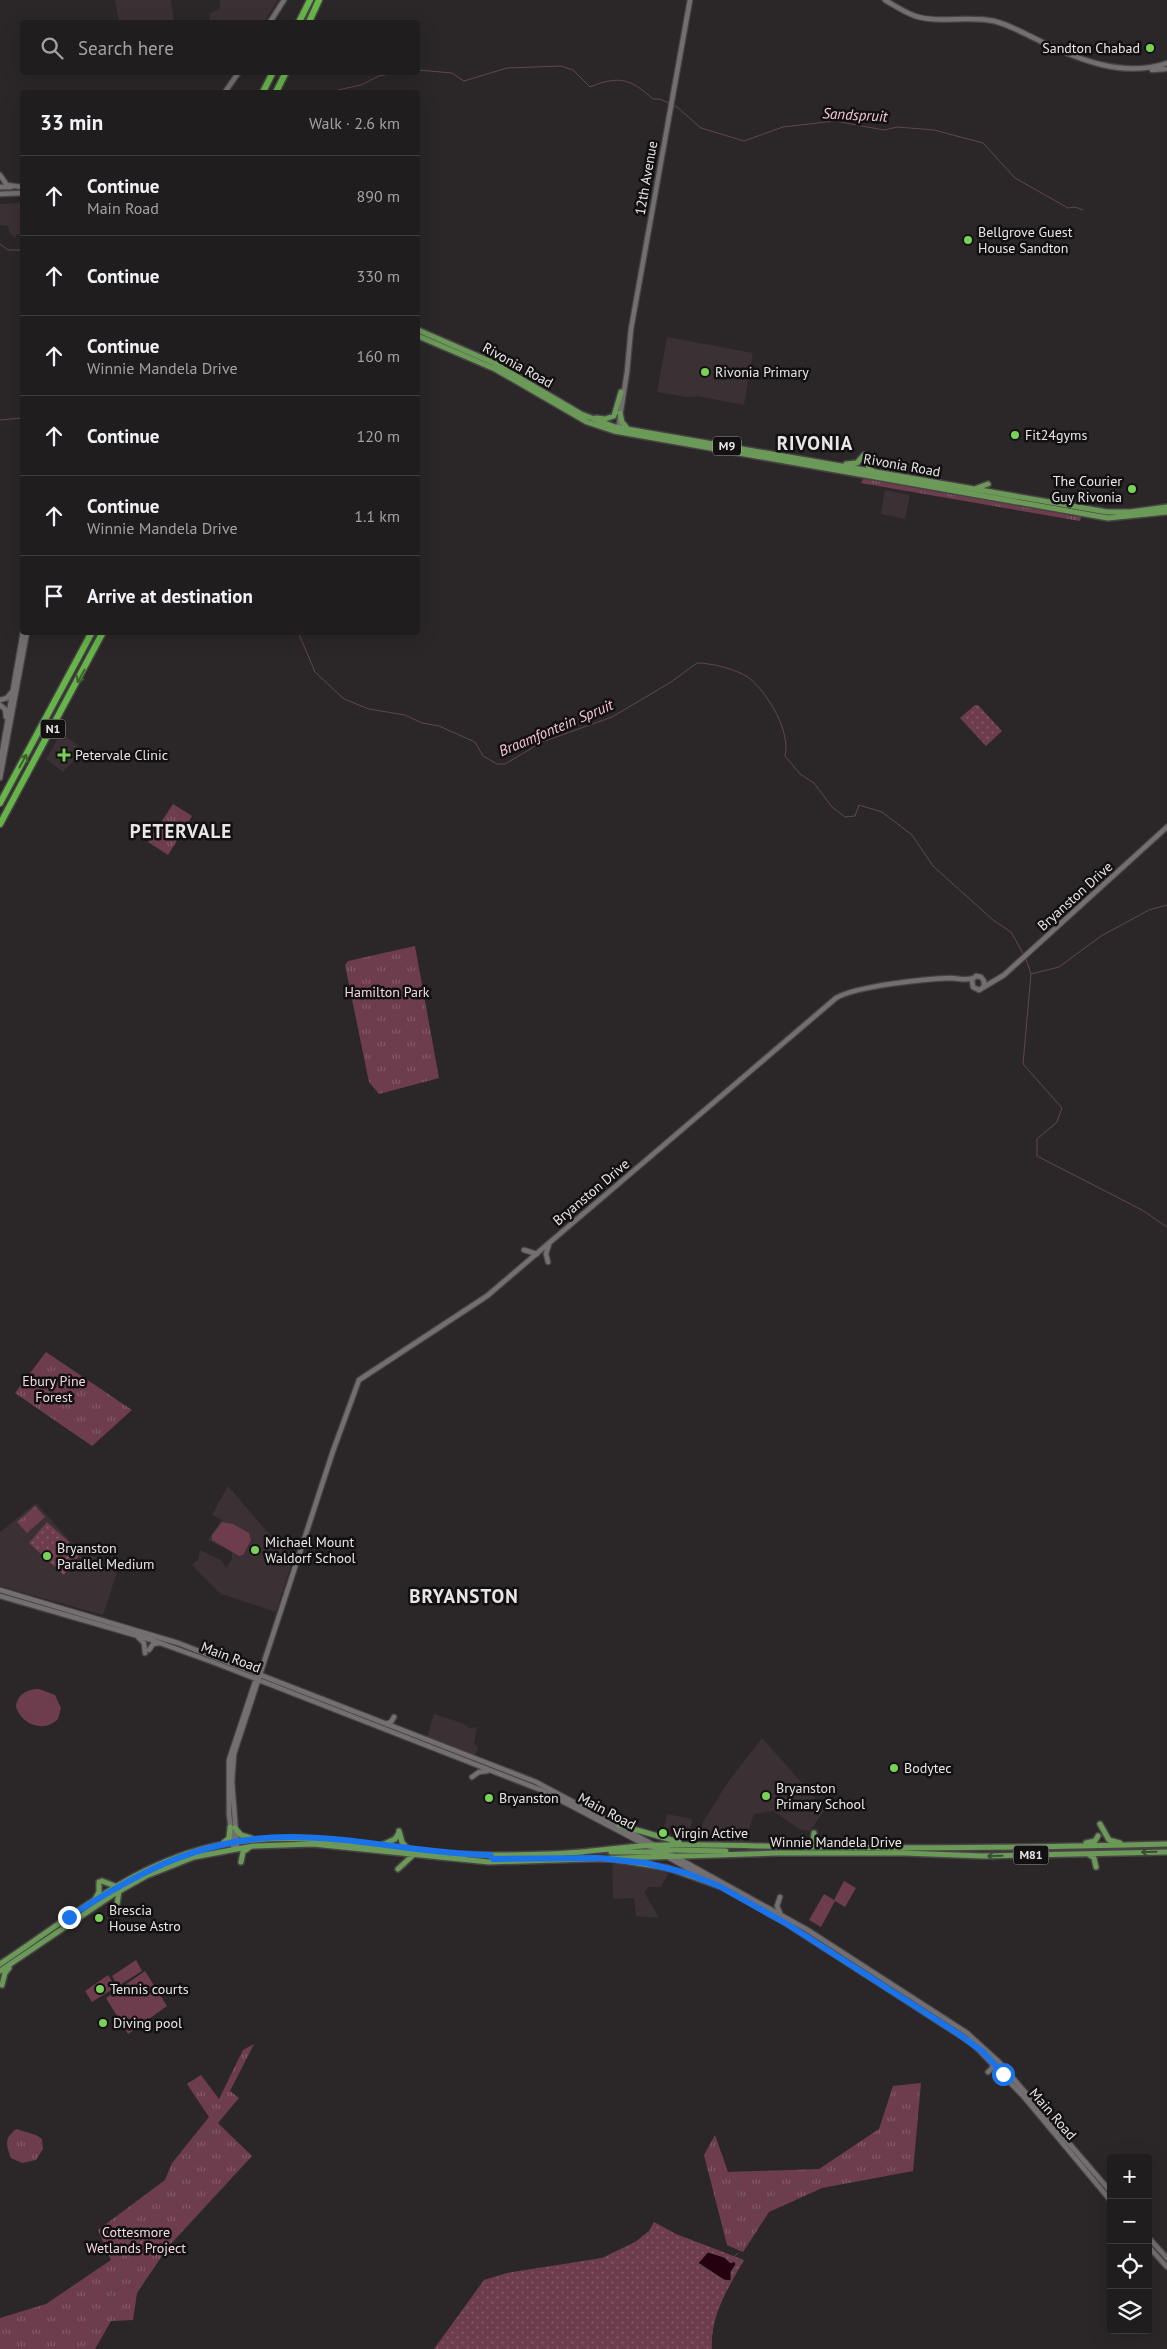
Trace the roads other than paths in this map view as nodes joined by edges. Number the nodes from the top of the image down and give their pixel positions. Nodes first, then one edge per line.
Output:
1 (284, 0) edge
2 (310, 0) edge
3 (319, 0) edge
4 (690, 0) edge
5 (885, 0) edge
6 (891, 0) edge
7 (945, 18) junction
8 (271, 20) edge
9 (300, 20) edge
10 (310, 20) edge
11 (1167, 63) edge
12 (1145, 69) junction
13 (1165, 69) dead end
14 (236, 75) edge
15 (274, 75) edge
16 (286, 75) edge
17 (226, 90) edge
18 (267, 90) edge
19 (279, 90) edge
20 (0, 175) edge
21 (20, 187) edge
22 (20, 187) edge
23 (0, 188) edge
24 (20, 193) edge
25 (0, 194) edge
26 (420, 331) edge
27 (420, 337) edge
28 (627, 361) junction
29 (621, 392) junction
30 (620, 413) junction
31 (581, 414) junction
32 (616, 429) junction
33 (629, 429) junction
34 (826, 463) junction
35 (875, 472) junction
36 (959, 487) junction
37 (996, 494) junction
38 (1167, 507) edge
39 (1167, 512) edge
40 (22, 635) edge
41 (26, 635) edge
42 (90, 635) edge
43 (101, 635) edge
44 (12, 688) junction
45 (0, 700) edge
46 (0, 705) edge
47 (5, 731) junction
48 (0, 764) edge
49 (0, 778) edge
50 (0, 804) edge
51 (0, 824) edge
52 (1167, 827) edge
53 (973, 978) junction
54 (982, 978) junction
55 (997, 980) junction
56 (972, 986) junction
57 (984, 987) junction
58 (860, 991) junction
59 (551, 1241) junction
60 (524, 1250) dead end
61 (537, 1254) junction
62 (548, 1262) dead end
63 (0, 1590) edge
64 (0, 1596) edge
65 (136, 1636) junction
66 (163, 1643) junction
67 (263, 1664) junction
68 (250, 1671) junction
69 (259, 1676) junction
70 (266, 1682) junction
71 (257, 1687) junction
72 (383, 1724) junction
73 (394, 1724) junction
74 (394, 1734) junction
75 (467, 1762) junction
76 (493, 1772) junction
77 (1100, 1824) dead end
78 (619, 1825) junction
79 (232, 1828) junction
80 (814, 1833) dead end
81 (1098, 1836) dead end
82 (259, 1839) junction
83 (1124, 1844) junction
84 (1167, 1844) edge
85 (235, 1845) junction
86 (382, 1845) junction
87 (647, 1845) junction
88 (655, 1845) junction
89 (692, 1845) junction
90 (216, 1846) junction
91 (253, 1846) junction
92 (1076, 1846) junction
93 (819, 1847) junction
94 (408, 1848) junction
95 (661, 1851) junction
96 (584, 1852) junction
97 (1167, 1852) edge
98 (756, 1853) junction
99 (1088, 1854) junction
100 (490, 1855) junction
101 (412, 1856) junction
102 (667, 1856) junction
103 (675, 1856) junction
104 (598, 1858) junction
105 (535, 1860) junction
106 (241, 1862) dead end
107 (1096, 1867) dead end
108 (398, 1869) dead end
109 (719, 1886) junction
110 (118, 1889) junction
111 (780, 1898) dead end
112 (95, 1900) junction
113 (117, 1905) dead end
114 (782, 1914) junction
115 (11, 1956) junction
116 (22, 1956) junction
117 (0, 1959) edge
118 (0, 1964) edge
119 (0, 1971) edge
120 (2, 1985) dead end
121 (992, 2061) junction
122 (988, 2072) dead end
123 (1107, 2187) edge
124 (1109, 2199) edge
125 (1152, 2241) edge
126 (1152, 2250) edge
127 (1167, 2258) edge
128 (1167, 2267) edge

1 - 8 main road
2 - 9 highway
3 - 10 highway
4 - 28 main road, 12th Avenue
5 - 7 main road
6 - 7 main road
7 - 12 main road
11 - 12 main road
12 - 13 main road
14 - 17 main road
15 - 18 highway
16 - 19 highway
20 - 21 main road
22 - 23 main road
24 - 25 main road
26 - 31 main road, Rivonia Road / M9
27 - 32 main road, Rivonia Road / M9
28 - 29 main road, 12th Avenue
28 - 30 main road, 12th Avenue
29 - 31 main road
29 - 32 main road, 12th Avenue
30 - 32 main road, 12th Avenue
30 - 33 main road
31 - 32 main road, Rivonia Road / M9
32 - 33 main road, Rivonia Road / M9
32 - 39 main road, Rivonia Road / M9
33 - 34 main road, Rivonia Road / M9
34 - 35 main road, Rivonia Road / M9
34 - 35 main road
35 - 36 main road, Rivonia Road / M9
36 - 37 main road, Rivonia Road / M9
36 - 37 main road
37 - 38 main road, Rivonia Road / M9
40 - 44 main road
41 - 49 main road
50 -> 42 highway, N1
43 -> 51 highway, N1
44 - 45 main road
44 - 47 main road
46 - 47 main road
47 - 48 main road
52 - 55 main road, Bryanston Drive
53 - 54 main road
53 - 56 main road
53 - 58 main road, Bryanston Drive
54 - 55 main road
54 - 57 main road
55 - 57 main road, Bryanston Drive
56 - 57 main road
56 - 58 main road, Bryanston Drive
58 - 59 main road, Bryanston Drive
59 - 61 main road, Bryanston Drive
59 - 62 main road
60 - 61 main road
61 - 67 main road, Bryanston Drive
63 - 68 main road, Main Road
64 - 65 main road, Main Road
65 - 66 main road, Main Road
65 - 66 main road
66 - 69 main road, Main Road
67 - 68 main road
67 - 69 main road, Bryanston Drive
68 - 69 main road, Main Road
69 - 70 main road, Main Road
69 - 71 main road, Bryanston Drive
69 - 72 main road, Main Road
69 - 79 main road, Bryanston Drive
70 - 71 main road
70 - 74 main road, Main Road
71 - 79 main road, Bryanston Drive
72 - 73 main road, Main Road
72 - 73 main road
73 - 74 main road
73 - 78 main road, Main Road
74 - 75 main road, Main Road
75 - 76 main road, Main Road
75 - 76 main road
76 - 87 main road, Main Road
77 - 83 main road
78 - 88 main road, Main Road
78 - 89 main road
79 - 82 main road
79 - 85 main road, Bryanston Drive
79 - 90 main road
80 - 93 main road
81 - 92 main road
82 - 85 main road, Winnie Mandela Drive / M81
82 - 86 main road, Winnie Mandela Drive / M81
83 - 84 main road, Winnie Mandela Drive / M81
83 - 92 main road, Winnie Mandela Drive / M81
85 - 90 main road, Winnie Mandela Drive / M81
85 - 91 main road, Winnie Mandela Drive / M81
85 - 110 main road, Winnie Mandela Drive / M81
86 - 94 main road, Winnie Mandela Drive / M81
86 - 94 main road
87 - 88 main road, Winnie Mandela Drive / M81
87 - 95 main road
87 - 96 main road, Winnie Mandela Drive / M81
88 - 89 main road, Winnie Mandela Drive / M81
88 - 95 main road, Main Road
89 - 93 main road, Winnie Mandela Drive / M81
90 - 110 main road, Winnie Mandela Drive / M81
91 - 101 main road, Winnie Mandela Drive / M81
91 - 106 main road
92 - 93 main road, Winnie Mandela Drive / M81
94 - 100 main road, Winnie Mandela Drive / M81
95 - 96 main road
95 - 98 main road
95 - 102 main road, Main Road
95 - 103 main road
96 - 100 main road, Winnie Mandela Drive / M81
97 -> 99 main road, Winnie Mandela Drive / M81
99 -> 98 main road, Winnie Mandela Drive / M81
98 - 103 main road, Winnie Mandela Drive / M81
99 - 107 main road
100 - 105 main road
101 - 105 main road, Winnie Mandela Drive / M81
101 - 108 main road
102 - 103 main road, Winnie Mandela Drive / M81
102 - 104 main road, Winnie Mandela Drive / M81
102 - 109 main road, Main Road
103 - 114 main road, Main Road
104 - 105 main road, Winnie Mandela Drive / M81
104 - 109 main road
109 - 121 main road, Main Road
110 - 112 main road, Winnie Mandela Drive / M81
110 - 112 main road
110 - 113 main road
110 - 116 main road, Winnie Mandela Drive / M81
111 - 114 main road
112 - 115 main road, Winnie Mandela Drive / M81
114 - 123 main road, Main Road
115 - 117 main road
115 - 118 main road, Winnie Mandela Drive / M81
116 - 119 main road, Winnie Mandela Drive / M81
116 - 120 main road
121 - 122 main road
121 - 124 main road, Main Road
125 - 127 main road
126 - 128 main road

